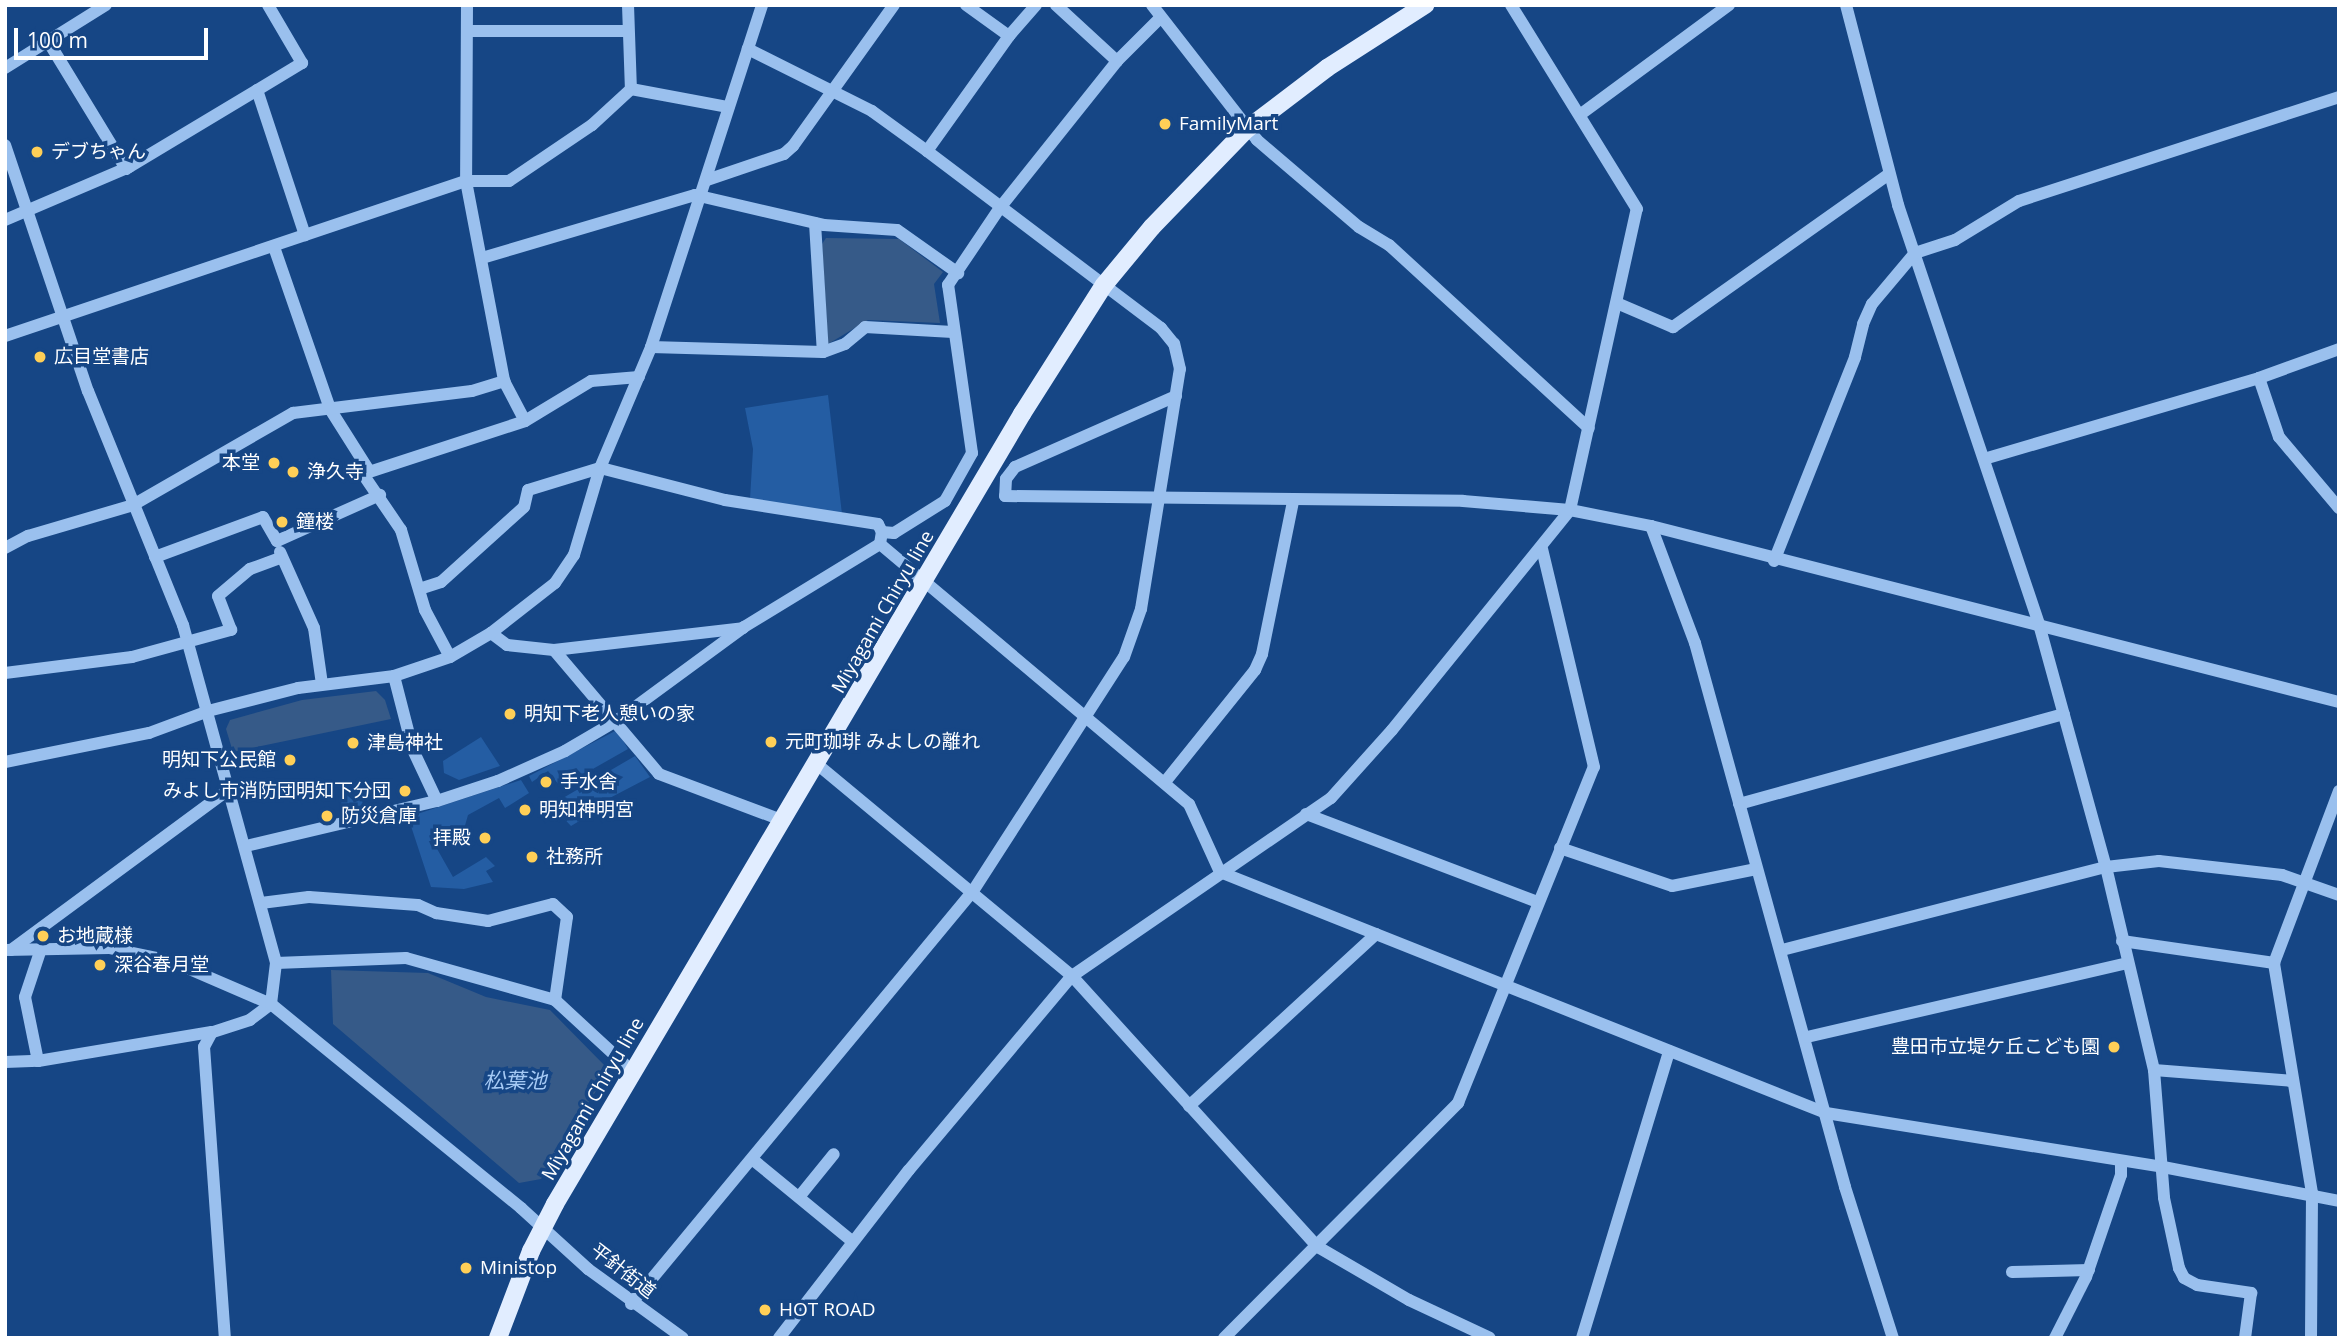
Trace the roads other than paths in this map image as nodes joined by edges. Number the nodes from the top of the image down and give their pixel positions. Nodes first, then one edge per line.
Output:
1 (106, 5) edge
2 (268, 5) edge
3 (467, 5) edge
4 (628, 5) edge
5 (762, 5) edge
6 (894, 5) edge
7 (966, 5) edge
8 (1036, 5) edge
9 (1056, 5) edge
10 (1152, 5) edge
11 (1425, 5) edge
12 (1511, 5) edge
13 (1729, 5) edge
14 (1846, 5) edge
15 (1161, 17) junction
16 (467, 31) junction
17 (627, 31) junction
18 (1009, 36) junction
19 (47, 41) junction
20 (748, 49) junction
21 (1117, 61) junction
22 (5, 68) edge
23 (631, 89) junction
24 (257, 90) junction
25 (836, 93) junction
26 (2339, 97) edge
27 (728, 107) junction
28 (1581, 114) junction
29 (1247, 129) junction
30 (5, 145) edge
31 (927, 151) junction
32 (126, 169) junction
33 (1889, 174) junction
34 (707, 180) junction
35 (466, 181) junction
36 (703, 195) junction
37 (999, 209) junction
38 (28, 213) junction
39 (5, 220) edge
40 (814, 223) junction
41 (305, 235) junction
42 (274, 247) junction
43 (1915, 253) junction
44 (482, 258) junction
45 (958, 273) junction
46 (1104, 285) junction
47 (1619, 304) junction
48 (63, 317) junction
49 (953, 332) junction
50 (5, 336) edge
51 (651, 346) junction
52 (2339, 348) edge
53 (823, 352) junction
54 (639, 377) junction
55 (2259, 378) junction
56 (504, 381) junction
57 (1176, 396) junction
58 (330, 409) junction
59 (525, 421) junction
60 (1589, 428) junction
61 (1984, 459) junction
62 (600, 468) junction
63 (369, 469) junction
64 (380, 495) junction
65 (1161, 499) junction
66 (1293, 500) junction
67 (133, 505) junction
68 (2339, 508) edge
69 (1570, 510) junction
70 (1651, 526) junction
71 (881, 538) junction
72 (276, 541) junction
73 (5, 548) edge
74 (1542, 549) junction
75 (155, 557) junction
76 (281, 558) junction
77 (1774, 561) junction
78 (923, 585) junction
79 (420, 589) junction
80 (744, 627) junction
81 (2040, 628) junction
82 (491, 632) junction
83 (188, 642) junction
84 (554, 650) junction
85 (450, 657) junction
86 (5, 673) edge
87 (394, 676) junction
88 (322, 684) junction
89 (2339, 702) edge
90 (208, 711) junction
91 (2064, 714) junction
92 (1086, 718) junction
93 (617, 721) junction
94 (5, 762) edge
95 (818, 765) junction
96 (1165, 782) junction
97 (229, 789) junction
98 (2339, 791) edge
99 (436, 801) junction
100 (1739, 804) junction
101 (1306, 814) junction
102 (784, 821) junction
103 (246, 846) junction
104 (1560, 848) junction
105 (2106, 867) junction
106 (1756, 869) junction
107 (1220, 872) junction
108 (2304, 881) junction
109 (973, 891) junction
110 (2339, 895) edge
111 (1538, 902) junction
112 (261, 903) junction
113 (1376, 934) junction
114 (2122, 941) junction
115 (41, 949) junction
116 (8, 950) edge
117 (1782, 950) junction
118 (276, 963) junction
119 (2128, 963) junction
120 (2274, 963) junction
121 (1072, 976) junction
122 (1503, 985) junction
123 (555, 1000) junction
124 (271, 1004) junction
125 (212, 1032) junction
126 (1807, 1037) junction
127 (1670, 1051) junction
128 (38, 1061) junction
129 (5, 1062) edge
130 (632, 1070) junction
131 (2154, 1070) junction
132 (2293, 1080) junction
133 (1189, 1106) junction
134 (1826, 1113) junction
135 (835, 1154) dead end
136 (752, 1158) junction
137 (2122, 1162) junction
138 (2163, 1167) junction
139 (2312, 1193) junction
140 (799, 1197) junction
141 (2339, 1201) edge
142 (543, 1228) junction
143 (852, 1241) junction
144 (1318, 1247) junction
145 (2088, 1270) junction
146 (2012, 1272) dead end
147 (631, 1304) junction
148 (225, 1338) edge
149 (498, 1338) edge
150 (682, 1338) edge
151 (779, 1338) edge
152 (1224, 1338) edge
153 (1490, 1338) edge
154 (1582, 1338) edge
155 (1893, 1338) edge
156 (2055, 1338) edge
157 (2245, 1338) edge
158 (2312, 1338) edge

1 - 19 street
2 - 24 street
3 - 16 street
4 - 17 street
5 - 20 street
6 - 25 street
7 - 18 street
8 - 18 street
9 - 21 street
10 - 15 street
11 - 29 main road, Miyagami Chiryu line
12 - 28 street
13 - 28 street
14 - 33 street
15 - 21 street
15 - 29 street
16 - 17 street
16 - 35 street
17 - 23 street
18 - 31 street
19 - 22 street
19 - 32 street
20 - 25 street
20 - 27 street
21 - 37 street
23 - 27 street
23 - 35 street
24 - 32 street
24 - 41 street
25 - 31 street
25 - 34 street
26 - 43 street
27 - 34 street
28 - 47 street
29 - 46 main road, Miyagami Chiryu line
29 - 60 street
30 - 38 street
31 - 37 street
32 - 38 street
33 - 43 street
33 - 47 street
34 - 36 street
35 - 41 street
35 - 44 street
36 - 40 street
36 - 44 street
36 - 51 street
37 - 45 street
37 - 46 street
38 - 39 street
38 - 48 street
40 - 45 street
40 - 53 street
41 - 42 street
42 - 48 street
42 - 58 street
43 - 61 street
43 - 77 street
44 - 56 street
45 - 49 street
46 - 57 street
46 - 78 main road, Miyagami Chiryu line
47 - 60 street
48 - 50 street
48 - 67 street
49 - 53 street
49 - 71 street
51 - 53 street
51 - 54 street
52 - 55 street
54 - 59 street
54 - 62 street
55 - 61 street
55 - 68 street
56 - 58 street
56 - 59 street
57 - 65 street
57 - 65 street
58 - 63 street
58 - 67 street
59 - 63 street
60 - 69 street
61 - 81 street
62 - 71 street
62 - 79 street
62 - 82 street
63 - 64 street
64 - 72 street
64 - 79 street
65 - 66 street
65 - 92 street
66 - 69 street
66 - 96 street
67 - 73 street
67 - 75 street
69 - 70 street
69 - 74 street
70 - 77 street
70 - 100 street
71 - 78 street
71 - 80 street
72 - 75 street
72 - 76 street
74 - 101 street
74 - 104 street
75 - 83 street
76 - 83 street
76 - 88 street
77 - 81 street
78 - 92 street
78 - 95 main road, Miyagami Chiryu line
79 - 85 street
80 - 84 street
80 - 93 street
81 - 89 street
81 - 91 street
82 - 84 street
82 - 85 street
83 - 86 street
83 - 90 street
84 - 93 street
85 - 87 street
87 - 88 street
87 - 99 street
88 - 90 street
90 - 94 street
90 - 97 street
91 - 100 street
91 - 105 street
92 - 96 street
92 - 109 street
93 - 99 street
93 - 102 street
95 - 102 main road, Miyagami Chiryu line
95 - 109 street
96 - 107 street
97 - 103 street
97 - 116 street
98 - 108 street
99 - 103 street
100 - 106 street
101 - 107 street
101 - 111 street
102 - 130 main road, Miyagami Chiryu line
103 - 112 street
104 - 106 street
104 - 111 street
105 - 108 street
105 - 114 street
105 - 117 street
106 - 117 street
107 - 113 street
107 - 121 street
108 - 110 street
108 - 120 street
109 - 121 street
109 - 136 street
111 - 122 street
112 - 118 street
112 - 123 street
113 - 122 street
113 - 133 street
114 - 119 street
114 - 120 street
115 - 116 street, 平針街道
115 - 124 street, 平針街道
115 - 128 street
117 - 126 street
118 - 123 street
118 - 124 street
119 - 126 street
119 - 131 street
120 - 132 street
121 - 133 street
121 - 143 street
122 - 127 street
122 - 144 street
123 - 130 street
124 - 125 street
124 - 142 street, 平針街道
125 - 128 street
125 - 148 street
126 - 134 street
127 - 134 street
127 - 154 street
128 - 129 street
130 - 142 main road, Miyagami Chiryu line
131 - 132 street
131 - 138 street
132 - 139 street
133 - 144 street
134 - 137 street
134 - 155 street
135 - 140 street
136 - 140 street
136 - 147 street
137 - 138 street
137 - 145 street
138 - 139 street
138 - 157 street
139 - 141 street
139 - 158 street
140 - 143 street
142 - 147 street, 平針街道
142 - 149 main road, Miyagami Chiryu line
143 - 151 street
144 - 152 street
144 - 153 street
145 - 146 street
145 - 156 street
147 - 150 street, 平針街道

